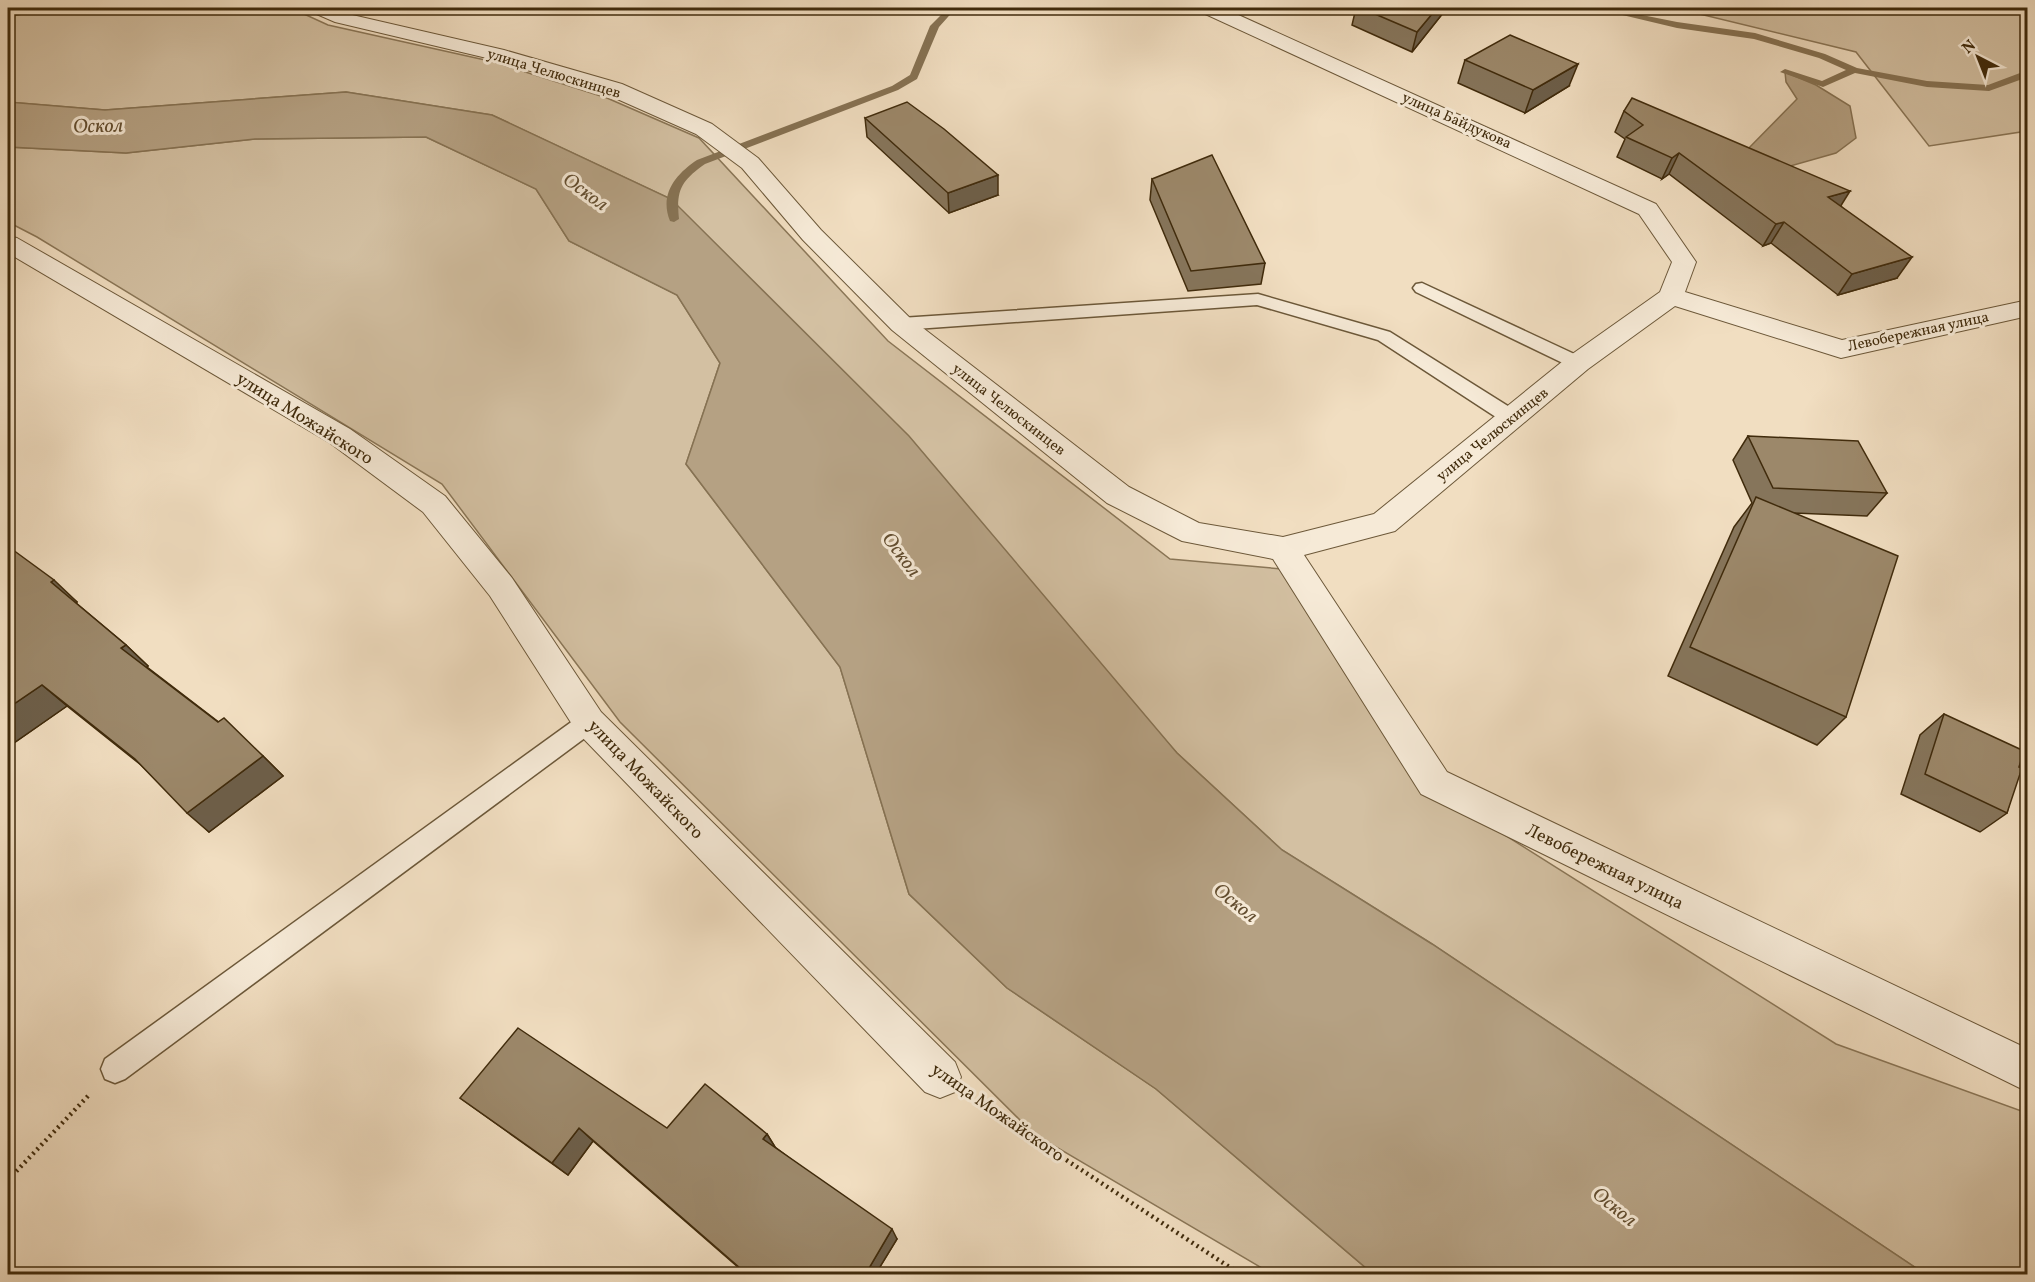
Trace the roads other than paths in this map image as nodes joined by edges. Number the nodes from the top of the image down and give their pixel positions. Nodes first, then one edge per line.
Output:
1 (319, 8) edge
2 (1208, 8) edge
3 (8, 243) edge
4 (1422, 288) dead end
5 (1671, 296) junction
6 (2028, 308) edge
7 (901, 324) junction
8 (1578, 363) junction
9 (1512, 418) junction
10 (1283, 549) junction
11 (589, 722) junction
12 (115, 1069) road end
13 (2028, 1071) edge
14 (940, 1077) road end

1 - 7 street, улица Челюскинцев
2 - 5 street, улица Байдукова
3 - 11 street, улица Можайского
4 - 8 lane
5 - 6 street, Левобережная улица
5 - 8 street, улица Челюскинцев
7 - 9 lane
7 - 10 street, улица Челюскинцев
8 - 9 street, улица Челюскинцев
9 - 10 street, улица Челюскинцев
10 - 13 street, Левобережная улица
11 - 12 lane
11 - 14 street, улица Можайского

